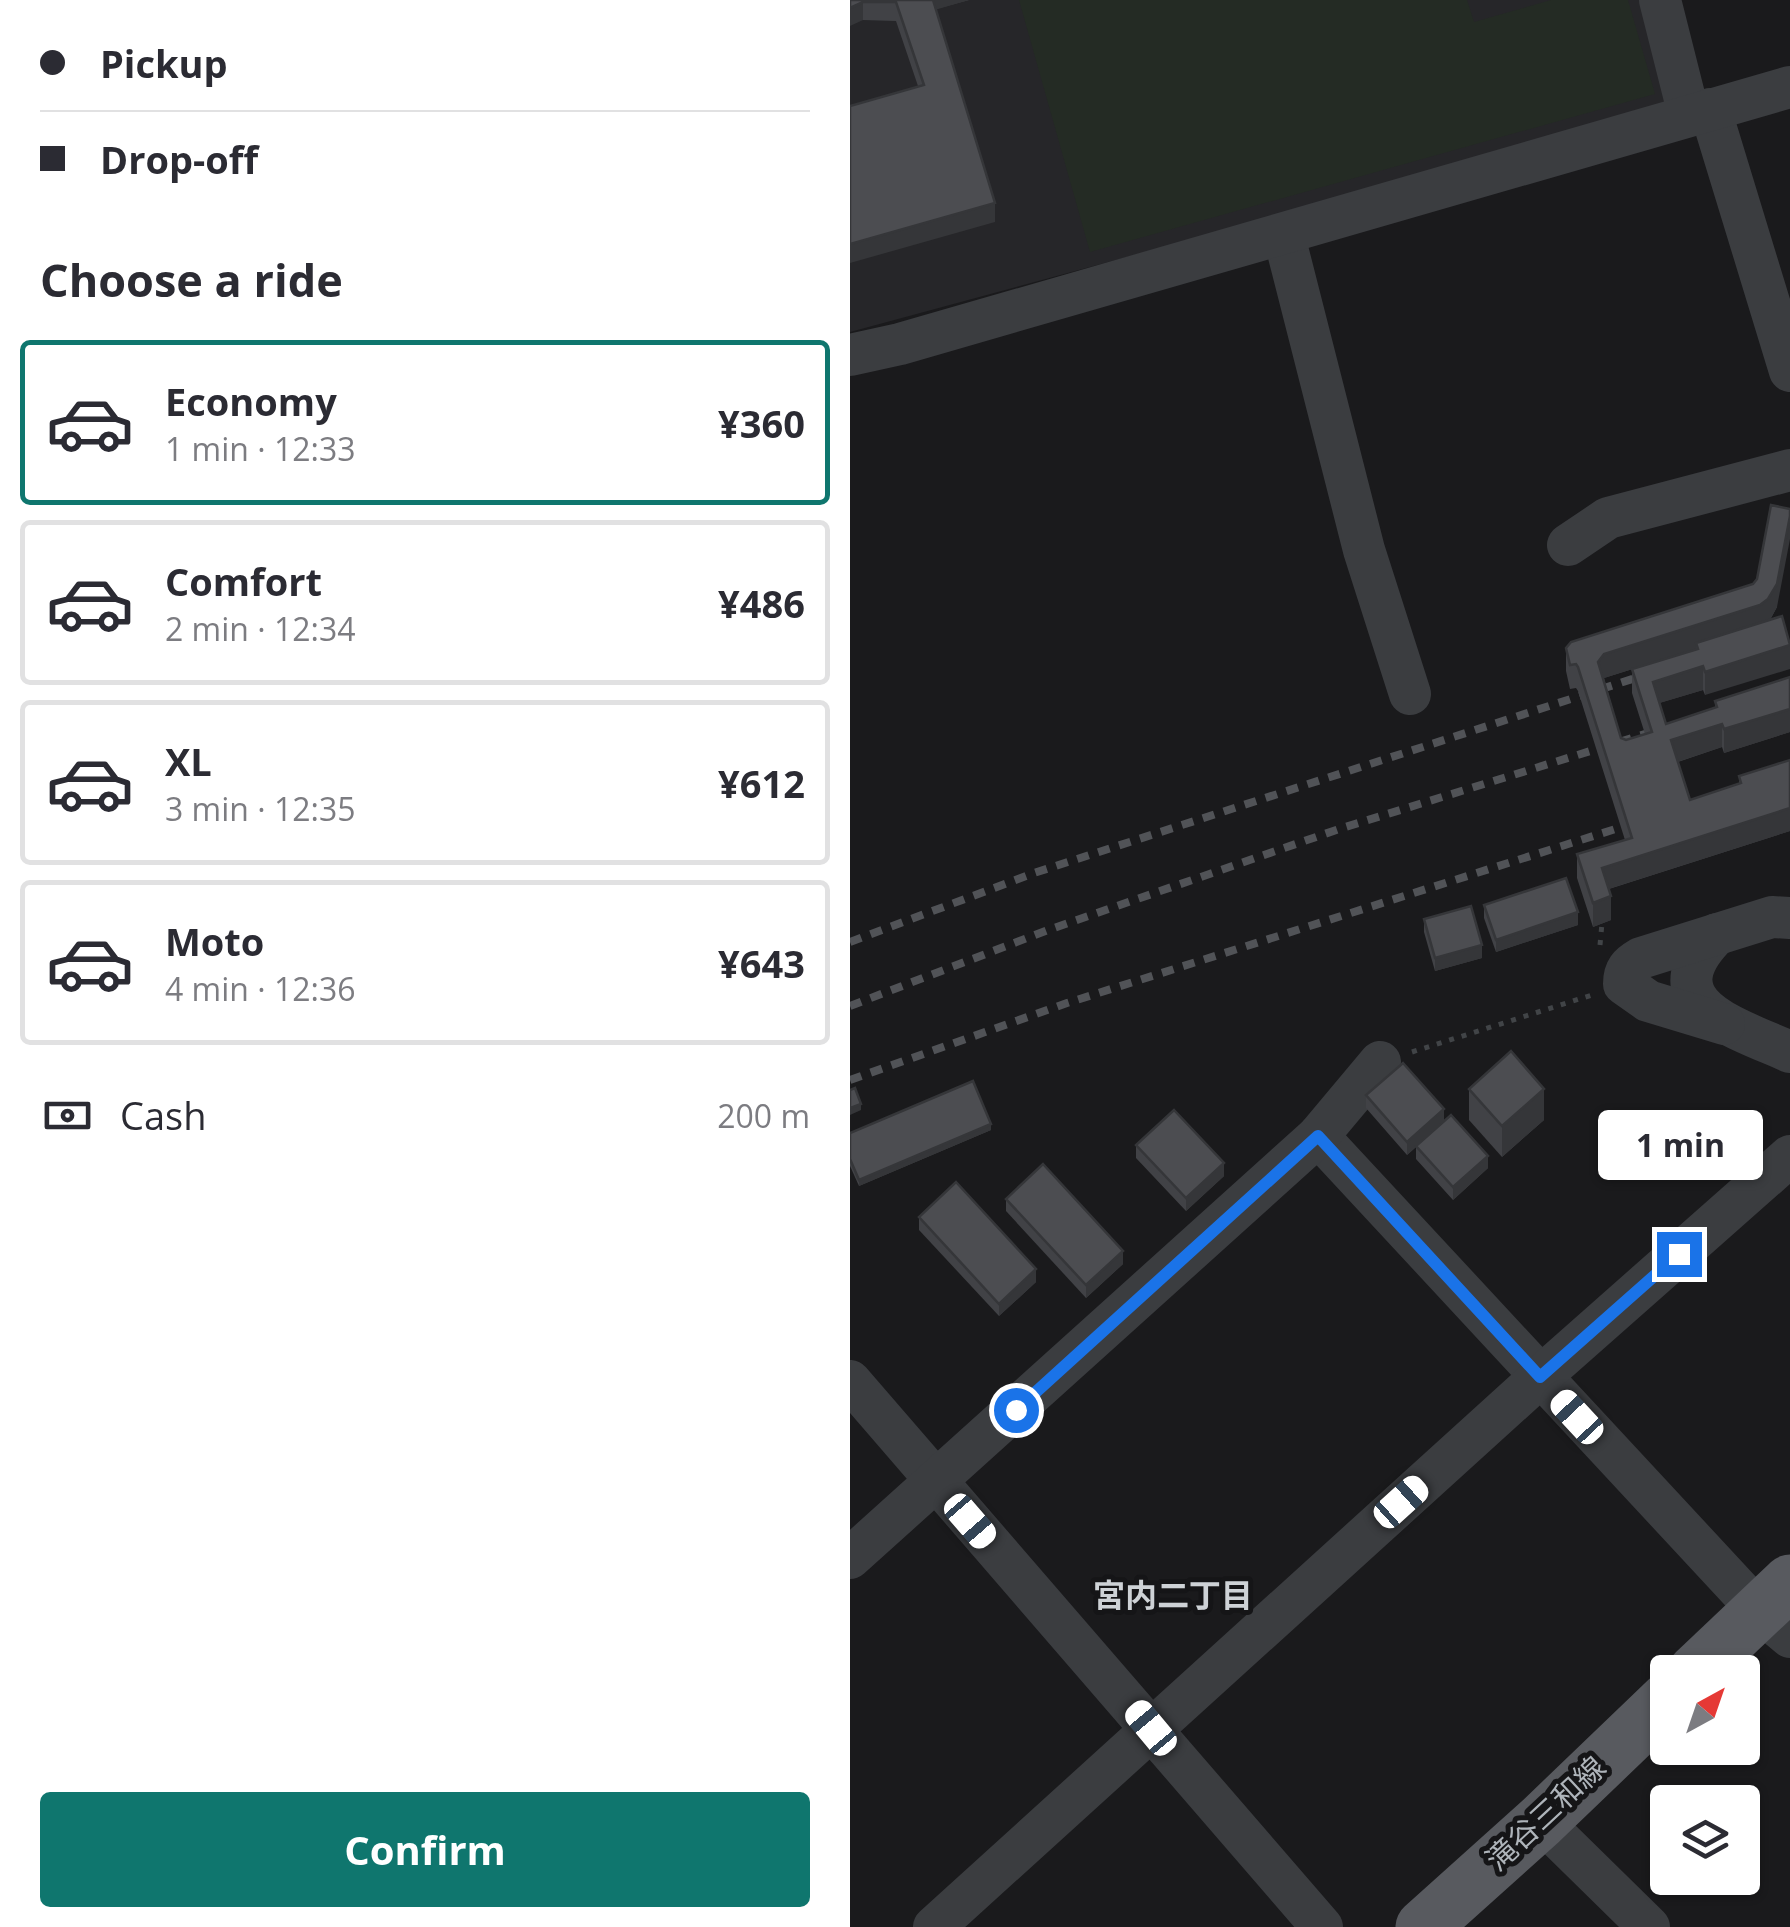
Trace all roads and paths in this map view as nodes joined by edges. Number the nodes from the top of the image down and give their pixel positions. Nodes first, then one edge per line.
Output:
1 (1660, 0) edge
2 (1790, 87) edge
3 (1699, 112) junction
4 (1284, 236) junction
5 (850, 355) edge
6 (1790, 371) edge
7 (1790, 470) edge
8 (1568, 545) dead end
9 (1410, 694) dead end
10 (1784, 915) edge
11 (1717, 934) junction
12 (1602, 992) dead end
13 (1724, 1024) junction
14 (1790, 1052) edge
15 (1380, 1062) joint
16 (1318, 1136) junction
17 (1790, 1156) edge
18 (1540, 1377) junction
19 (850, 1381) edge
20 (935, 1482) junction
21 (850, 1558) edge
22 (1780, 1610) edge
23 (1718, 1655) edge
24 (1650, 1716) edge
25 (1151, 1728) junction
26 (1541, 1820) junction
27 (934, 1927) edge
28 (1322, 1927) edge
29 (1423, 1927) edge
30 (1648, 1927) edge

1 - 3 street
2 - 3 street
3 - 4 street
3 - 6 street
4 - 5 street
4 - 9 street
7 - 8 street
10 - 11 street
11 - 13 street
11 - 13 street
12 - 15 path
13 - 14 street
15 - 16 street
16 - 18 street
16 - 20 street
17 - 18 street
18 - 22 street
18 - 25 street
19 - 20 street
20 - 21 street
20 - 25 street
22 - 23 main road
24 - 26 main road, 滝谷三和線
25 - 27 street
25 - 28 street
26 - 29 main road, 滝谷三和線
26 - 30 street

